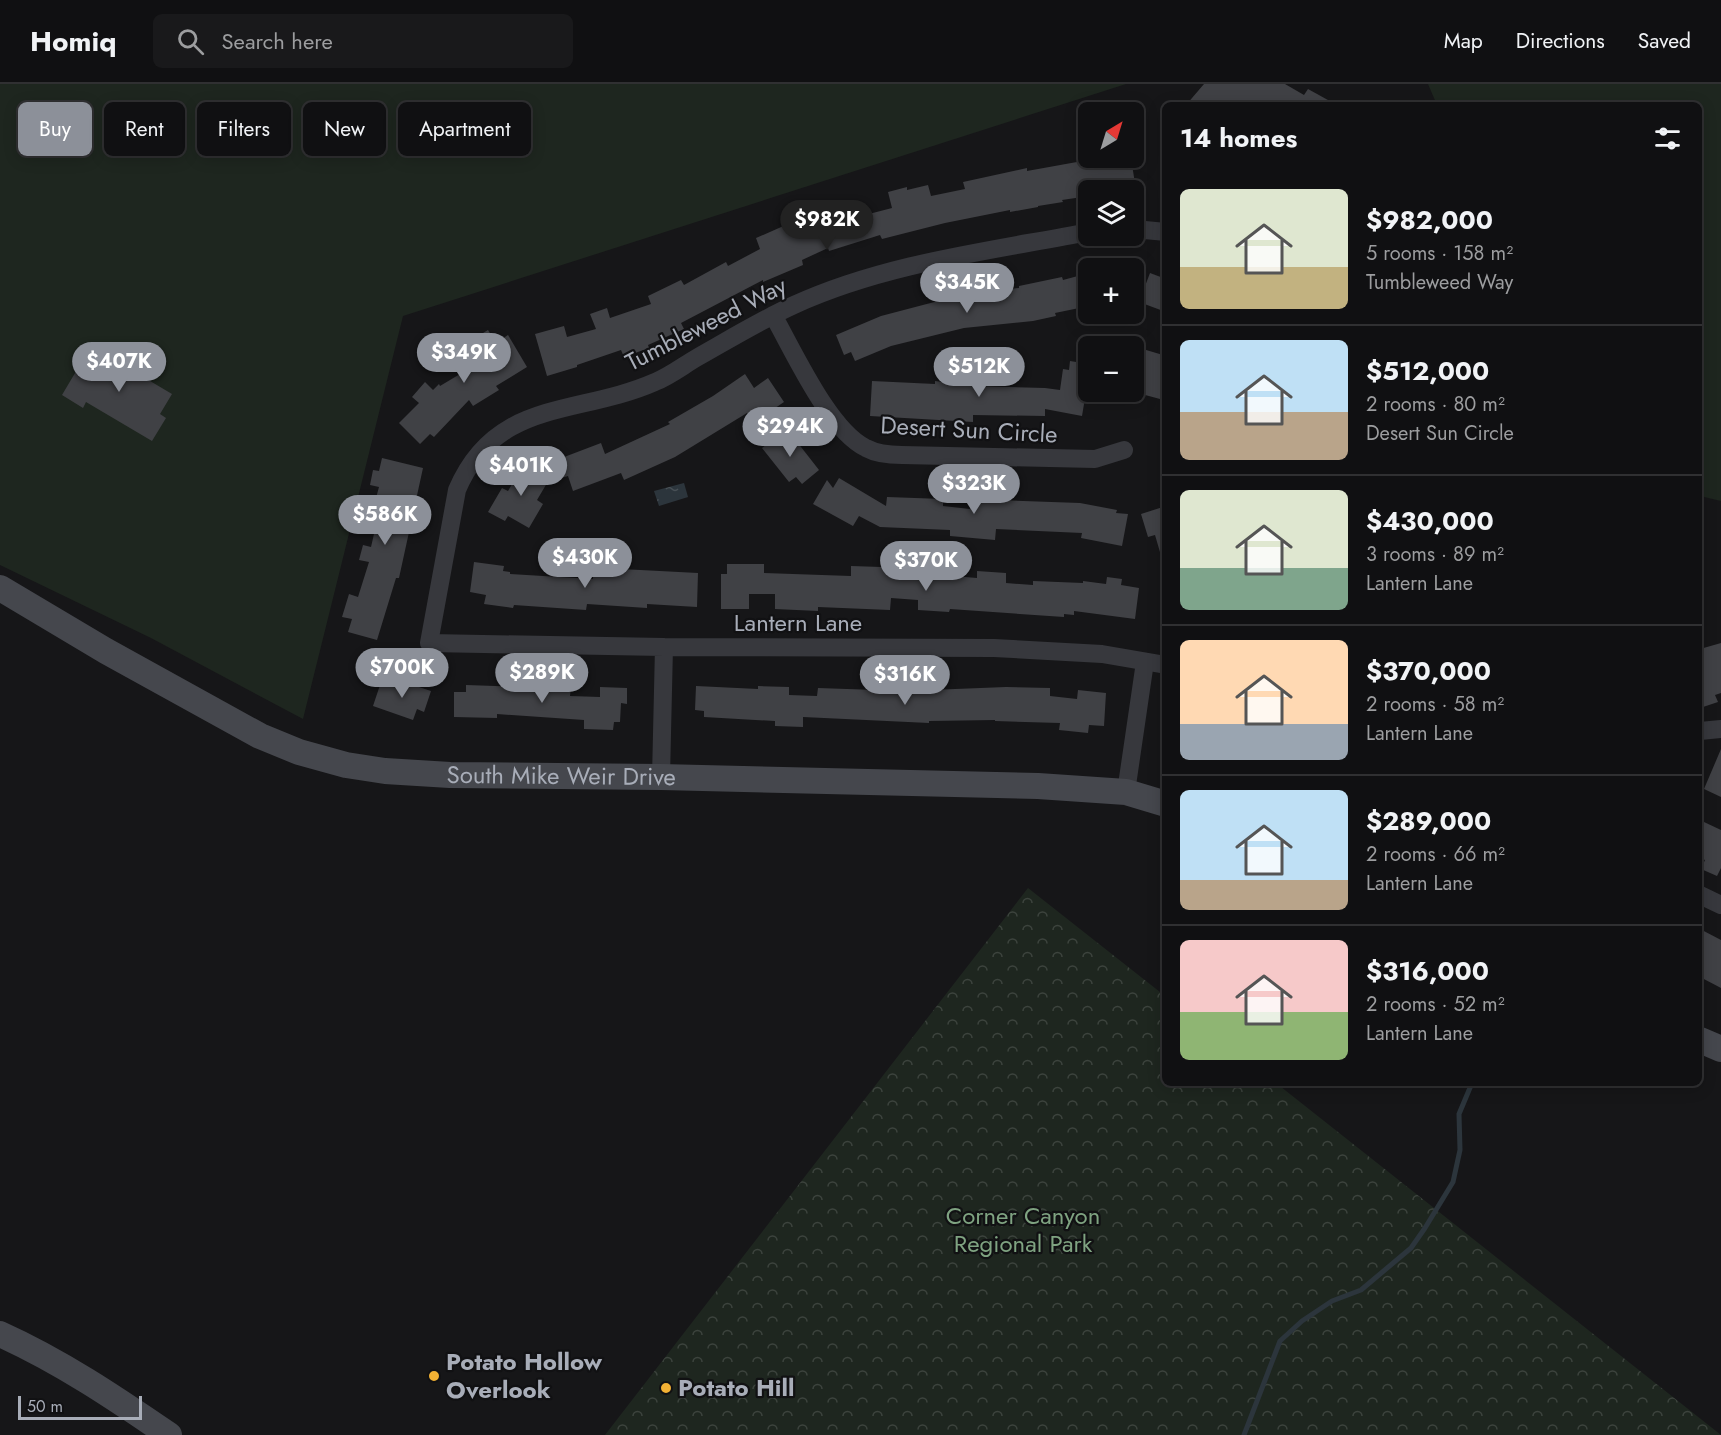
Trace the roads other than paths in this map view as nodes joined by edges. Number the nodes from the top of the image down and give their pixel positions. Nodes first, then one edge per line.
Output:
1 (1144, 230) edge
2 (1162, 232) edge
3 (1078, 234) edge
4 (773, 315) junction
5 (1124, 450) dead end
6 (0, 588) edge
7 (429, 643) joint
8 (664, 647) junction
9 (1145, 662) junction
10 (1162, 664) edge
11 (1721, 729) edge
12 (1702, 731) edge
13 (661, 777) junction
14 (1126, 792) junction
15 (1162, 803) edge
16 (1702, 896) edge
17 (1721, 905) edge
18 (1702, 1041) edge
19 (1721, 1049) edge
20 (0, 1334) edge
21 (169, 1435) edge

1 - 2 street
3 - 4 street, Tumbleweed Way
4 - 5 street, Desert Sun Circle
4 - 7 street, Tumbleweed Way
6 - 13 street, South Mike Weir Drive
7 - 8 street, Lantern Lane
8 - 9 street, Lantern Lane
8 - 13 street
9 - 10 street, Lantern Lane
9 - 14 street
11 - 12 street
13 - 14 street, South Mike Weir Drive
14 - 15 street, South Mike Weir Drive
16 - 17 street
18 - 19 street
20 - 21 street

